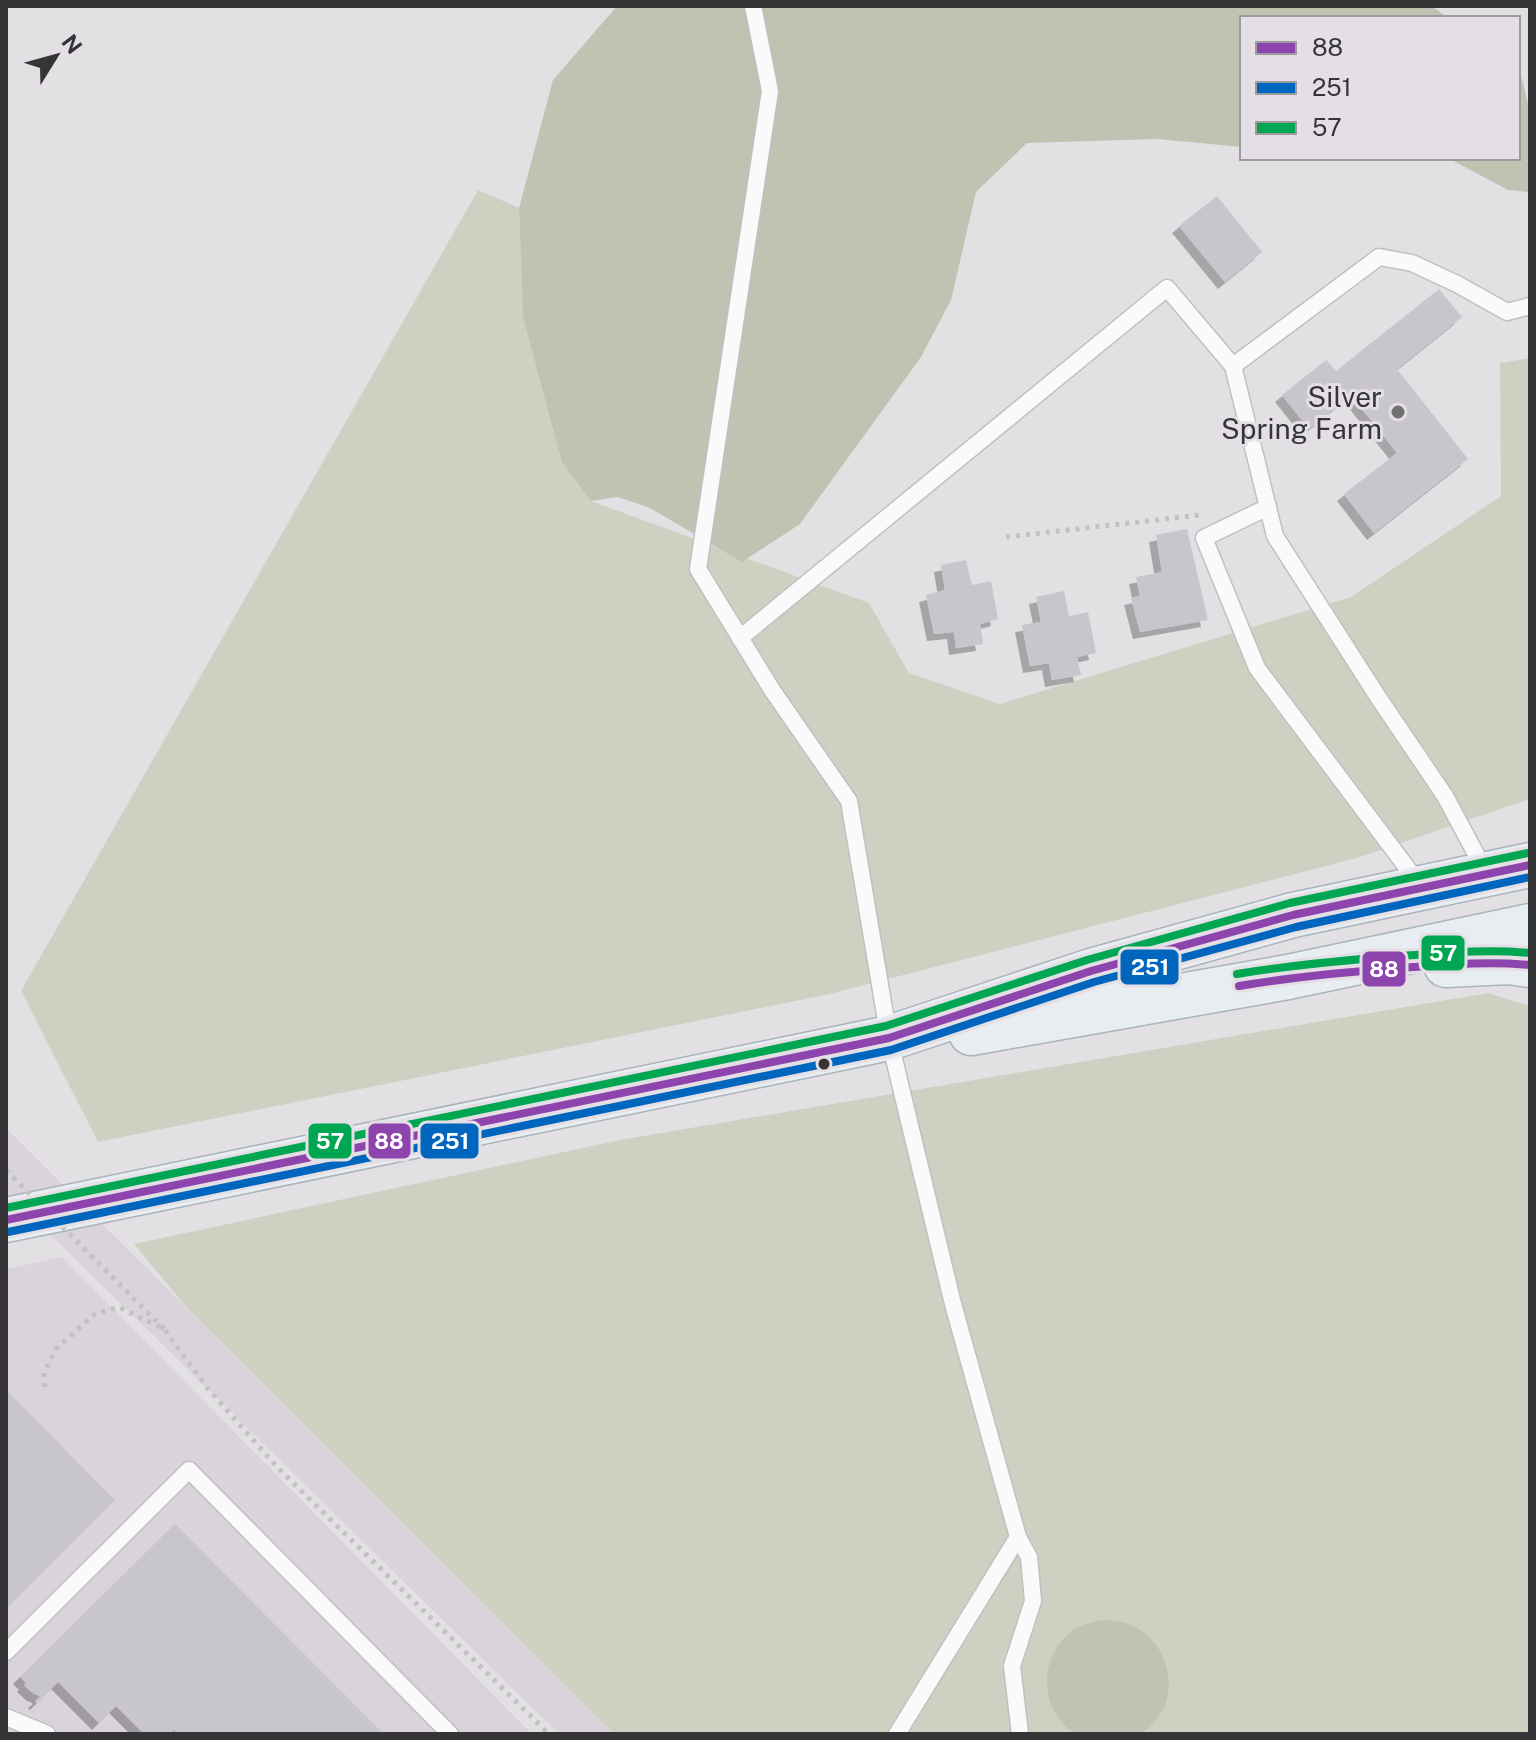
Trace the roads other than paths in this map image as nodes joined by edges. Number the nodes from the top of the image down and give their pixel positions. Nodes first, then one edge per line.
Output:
1 (753, 6) edge
2 (1530, 306) edge
3 (1233, 366) junction
4 (1268, 507) junction
5 (740, 638) junction
6 (1530, 865) edge
7 (1486, 873) junction
8 (1422, 887) junction
9 (1530, 926) edge
10 (1530, 965) edge
11 (1288, 977) junction
12 (889, 1038) junction
13 (6, 1220) edge
14 (1018, 1537) junction
15 (6, 1652) edge
16 (6, 1717) edge
17 (47, 1734) edge
18 (450, 1734) edge
19 (897, 1734) edge
20 (1020, 1734) edge

1 - 5 lane
2 - 3 lane
3 - 4 lane
3 - 5 lane
4 - 7 lane
4 - 8 lane
5 - 12 lane
6 - 7 main road
7 - 8 main road
8 - 12 main road
9 - 11 main road
10 - 11 main road
11 - 12 main road
12 - 13 main road
12 - 14 lane
14 - 19 lane
14 - 20 lane
15 - 18 lane
16 - 17 lane

